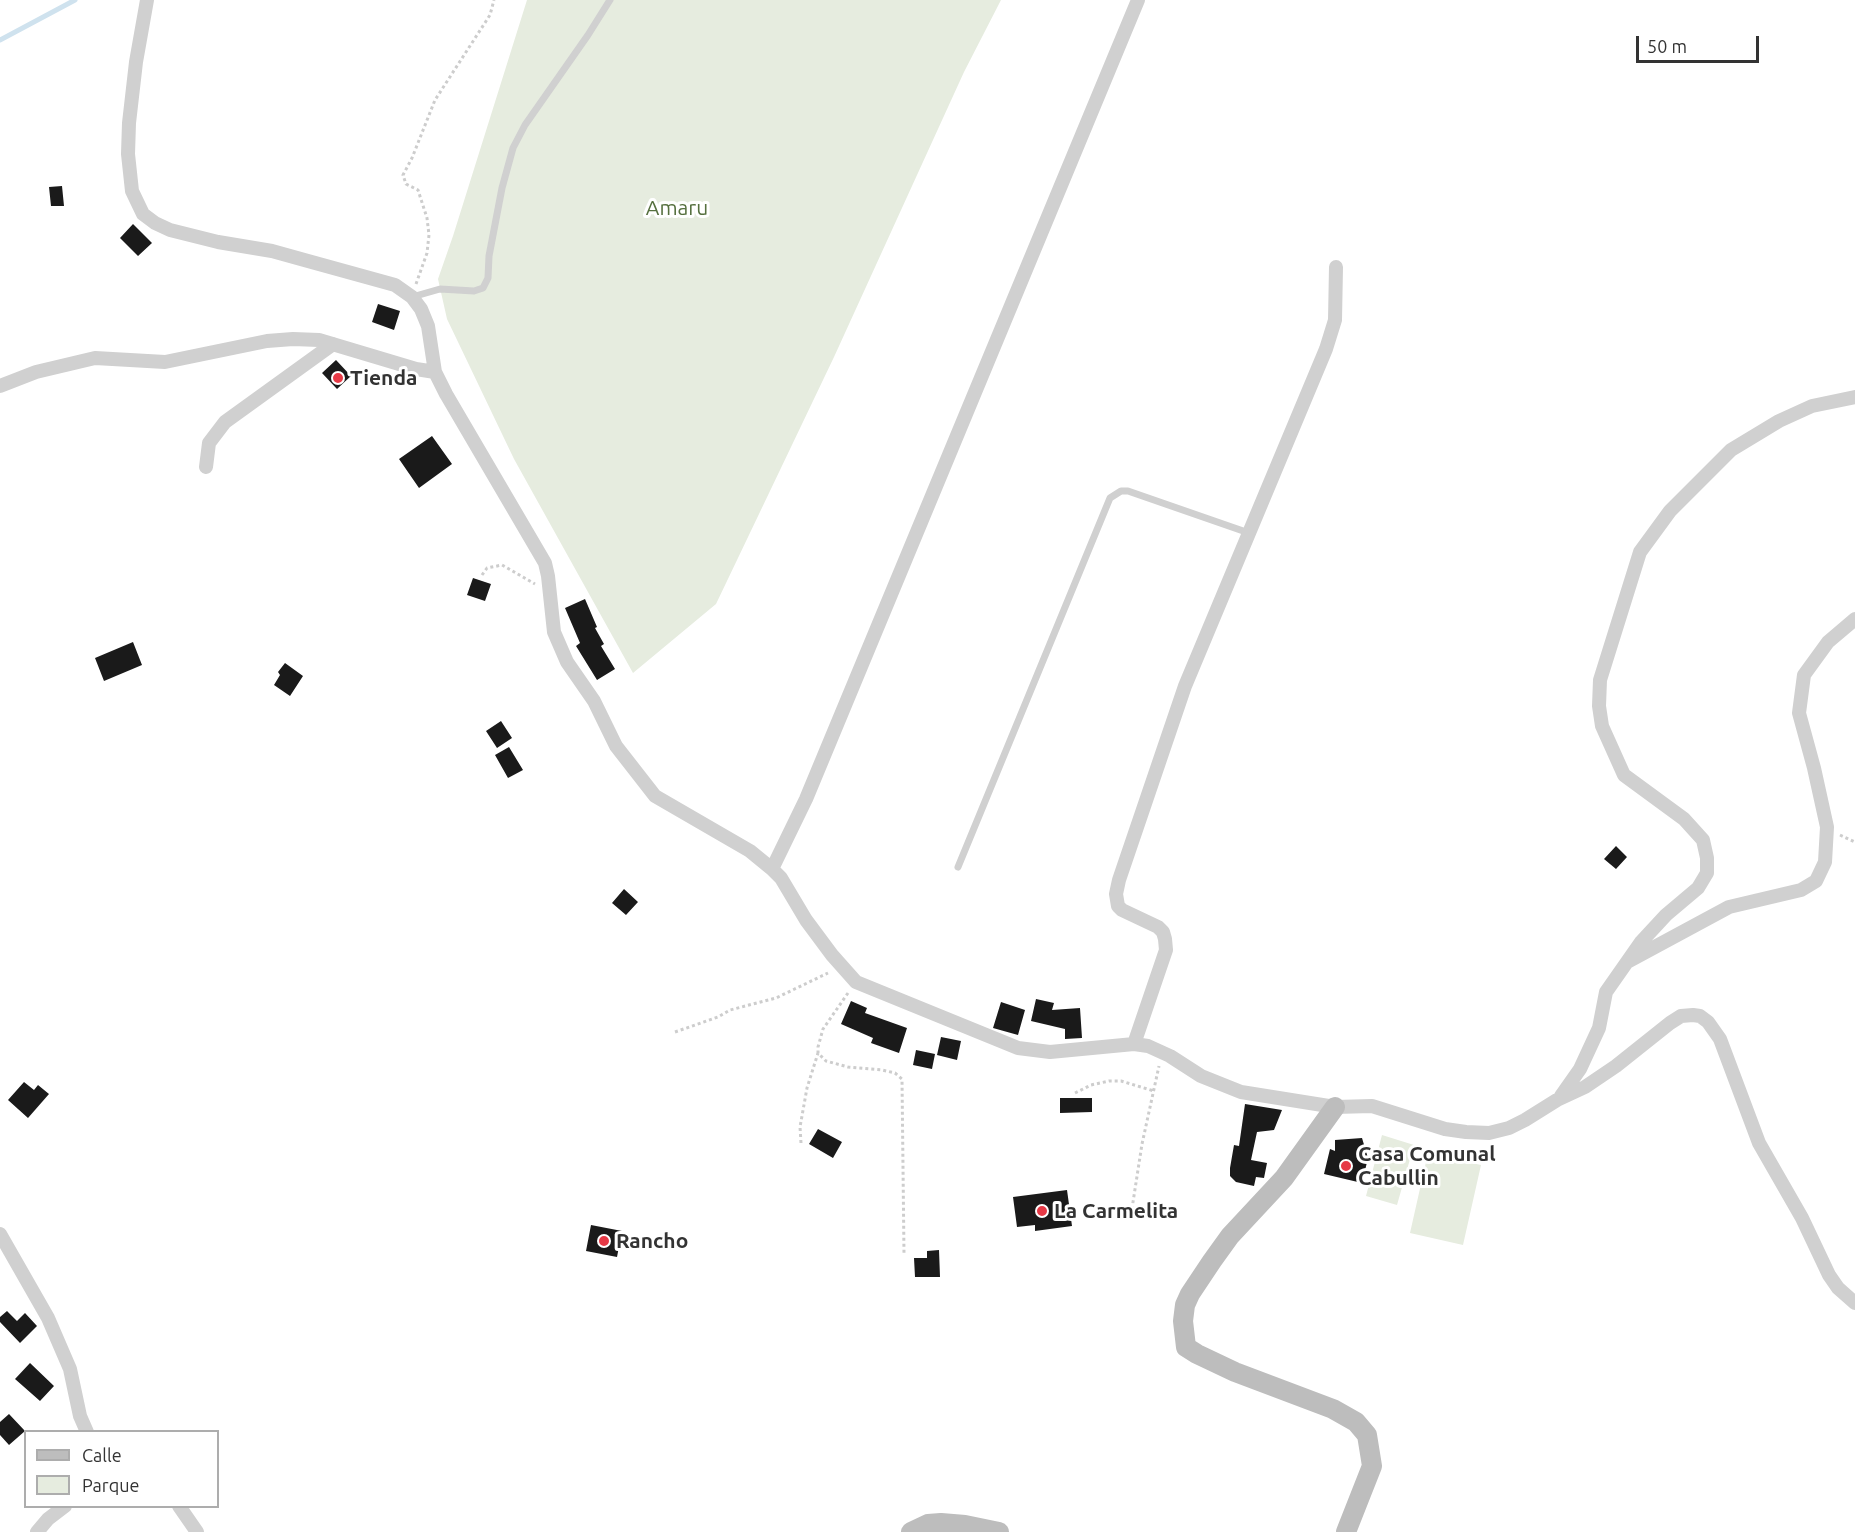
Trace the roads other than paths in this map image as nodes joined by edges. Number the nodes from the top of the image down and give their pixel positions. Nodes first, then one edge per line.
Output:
1 (147, 0) edge
2 (610, 0) edge
3 (1138, 0) edge
4 (1336, 267) dead end
5 (412, 297) junction
6 (333, 344) junction
7 (435, 372) junction
8 (0, 386) edge
9 (1855, 397) edge
10 (206, 467) dead end
11 (1249, 533) junction
12 (1855, 619) edge
13 (958, 867) dead end
14 (772, 869) junction
15 (1627, 962) junction
16 (1134, 1044) junction
17 (1557, 1100) junction
18 (1335, 1107) junction
19 (0, 1234) edge
20 (1855, 1303) edge
21 (87, 1430) edge
22 (62, 1508) edge
23 (180, 1508) edge
24 (37, 1532) edge
25 (197, 1532) edge
26 (911, 1532) edge
27 (999, 1532) edge
28 (1346, 1532) edge

1 - 5 street
2 - 5 lane
3 - 14 street
4 - 11 street
5 - 7 street
6 - 7 street
6 - 8 street
6 - 10 street
7 - 14 street
9 - 15 street
11 - 13 lane
11 - 16 street
12 - 15 street
14 - 16 street
15 - 17 street
16 - 18 street
17 - 18 street
17 - 20 street
18 - 28 street
19 - 21 street
22 - 24 street
23 - 25 street
26 - 27 street

